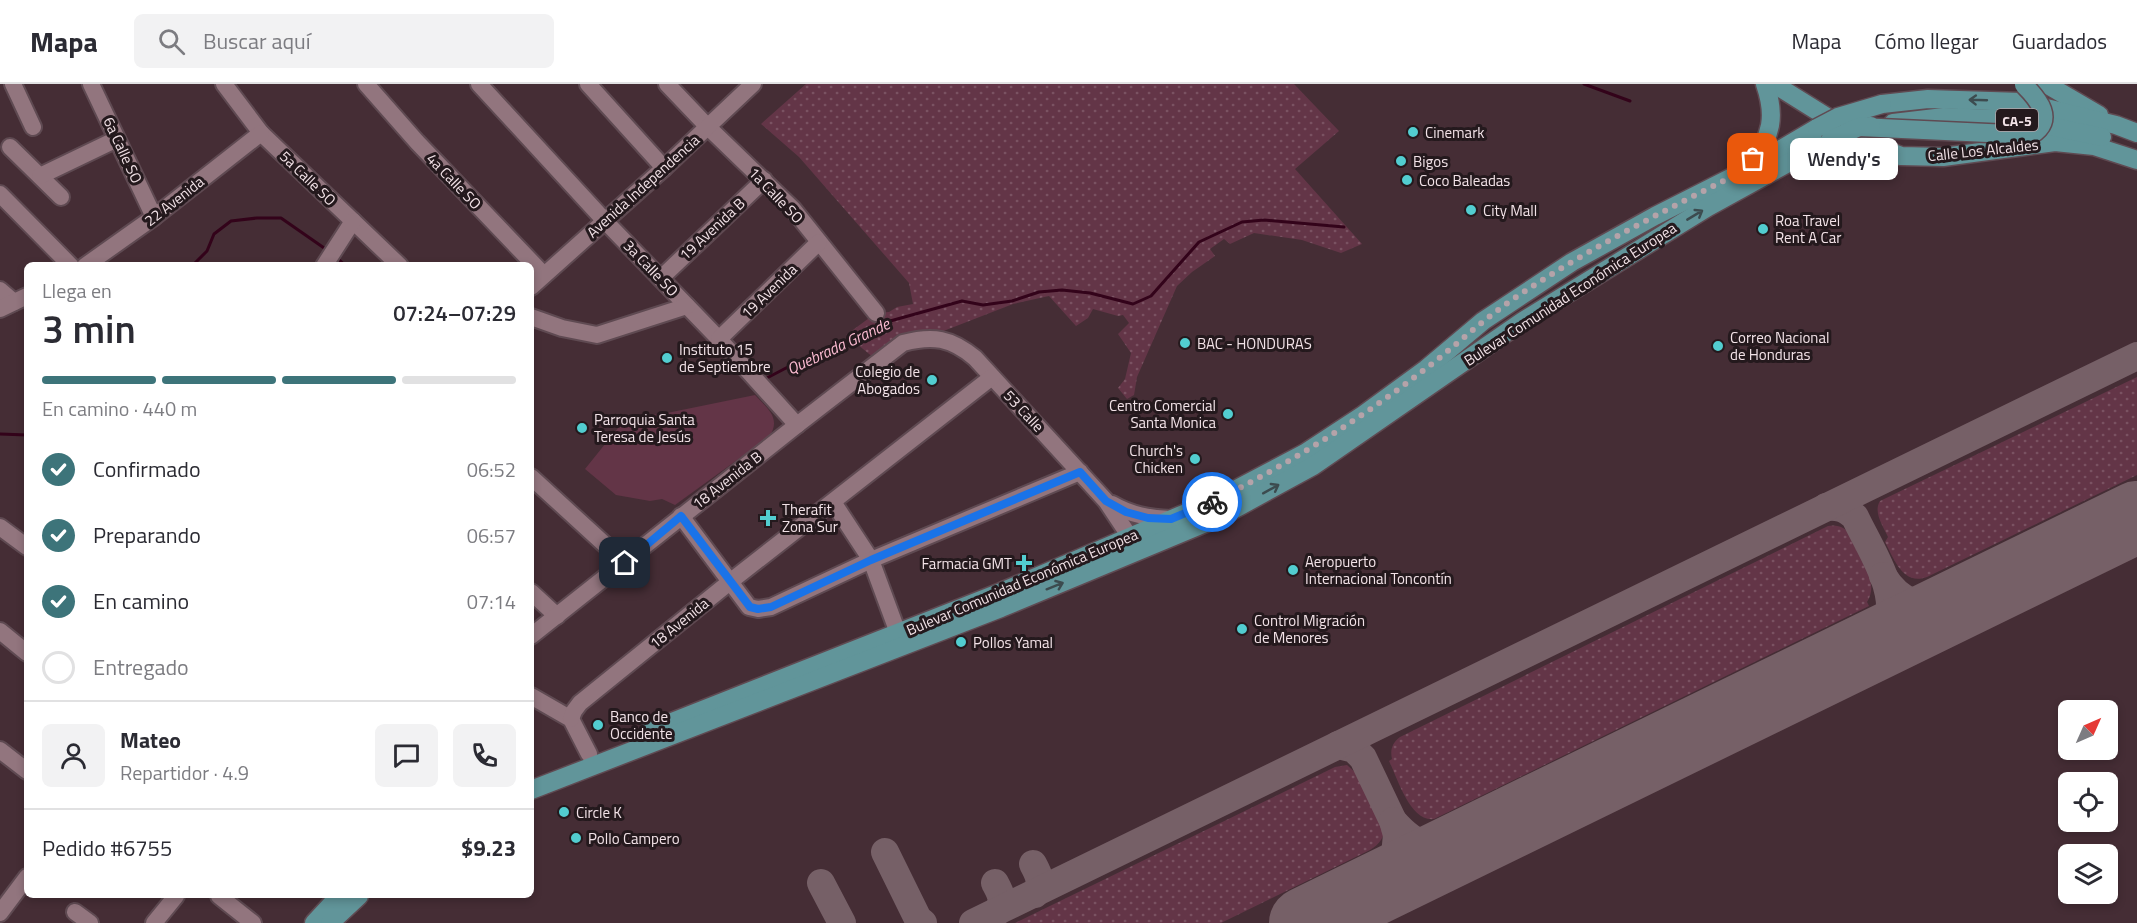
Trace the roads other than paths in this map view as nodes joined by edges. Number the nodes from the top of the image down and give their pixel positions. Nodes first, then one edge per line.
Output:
1 (13, 84) edge
2 (91, 84) edge
3 (224, 84) edge
4 (366, 84) edge
5 (479, 84) edge
6 (588, 84) edge
7 (668, 84) edge
8 (753, 84) edge
9 (1777, 84) edge
10 (1956, 84) edge
11 (2046, 84) edge
12 (2023, 85) edge
13 (1935, 94) edge
14 (2116, 125) junction
15 (33, 127) dead end
16 (708, 127) junction
17 (1859, 128) junction
18 (261, 132) junction
19 (2137, 133) edge
20 (1824, 134) junction
21 (117, 139) junction
22 (10, 147) dead end
23 (2137, 150) edge
24 (2137, 160) edge
25 (664, 168) junction
26 (1743, 171) junction
27 (40, 176) junction
28 (764, 180) junction
29 (0, 194) edge
30 (61, 197) dead end
31 (154, 217) junction
32 (353, 221) junction
33 (605, 221) junction
34 (819, 242) junction
35 (329, 258) edge
36 (67, 262) edge
37 (91, 262) edge
38 (396, 262) edge
39 (532, 262) edge
40 (534, 265) edge
41 (544, 275) junction
42 (661, 278) junction
43 (534, 284) edge
44 (0, 290) edge
45 (14, 302) edge
46 (687, 306) junction
47 (876, 314) dead end
48 (534, 318) edge
49 (719, 339) junction
50 (931, 339) joint
51 (992, 377) junction
52 (797, 425) junction
53 (1080, 472) junction
54 (534, 480) edge
55 (1106, 501) junction
56 (833, 502) junction
57 (681, 516) junction
58 (1171, 519) junction
59 (0, 527) edge
60 (1130, 537) junction
61 (24, 546) edge
62 (871, 560) junction
63 (625, 563) junction
64 (730, 581) junction
65 (534, 595) edge
66 (1001, 600) junction
67 (557, 616) junction
68 (0, 631) edge
69 (898, 633) junction
70 (534, 634) edge
71 (24, 650) edge
72 (534, 698) edge
73 (571, 719) junction
74 (0, 750) edge
75 (590, 754) junction
76 (24, 769) edge
77 (534, 776) edge
78 (534, 789) edge
79 (24, 882) edge
80 (174, 898) edge
81 (222, 898) edge
82 (337, 898) edge
83 (357, 898) edge
84 (75, 912) dead end
85 (0, 913) edge
86 (90, 923) edge
87 (154, 923) edge
88 (253, 923) edge
89 (314, 923) edge
90 (330, 923) edge

1 - 15 street
2 - 21 street, 6a Calle SO
3 - 18 street, 5a Calle SO
4 - 39 street, 4a Calle SO
5 - 33 street, 3a Calle SO
6 - 25 street
7 - 16 street, 1a Calle SO
8 - 16 street, Avenida Independencia
9 - 24 main road, Calle Los Alcaldes
9 - 26 main road
10 - 13 main road
11 - 14 main road
12 - 17 main road, bridge
14 -> 13 main road, Bulevar Comunidad Económica Europea / CA-5
13 - 20 main road, Bulevar Comunidad Económica Europea / CA-5, bridge
14 - 19 main road, Bulevar Comunidad Económica Europea / CA-5
16 - 25 street, Avenida Independencia
16 - 28 street, 1a Calle SO
17 - 20 main road, Bulevar Comunidad Económica Europea / CA-5, bridge
17 - 23 main road, Bulevar Comunidad Económica Europea / CA-5, bridge
18 - 31 street, 22 Avenida
18 - 32 street, 5a Calle SO
20 - 26 main road, Bulevar Comunidad Económica Europea / CA-5
66 -> 20 main road, Bulevar Comunidad Económica Europea / CA-5
21 - 27 street
21 - 31 street, 6a Calle SO
22 - 27 street
25 - 33 street, Avenida Independencia
26 - 58 main road, Bulevar Comunidad Económica Europea / CA-5
27 - 30 street
28 - 34 street, 1a Calle SO
28 - 42 street, 19 Avenida B
29 - 36 street
31 - 37 street, 22 Avenida
32 - 35 street
32 - 38 street, 5a Calle SO
33 - 41 street, Avenida Independencia
33 - 42 street, 3a Calle SO
34 - 47 street, 1a Calle SO
34 - 49 street, 19 Avenida
40 - 41 street, 4a Calle SO
41 - 43 street, Avenida Independencia
42 - 46 street, 3a Calle SO
44 - 45 street
46 - 48 street
46 - 49 street, 3a Calle SO
49 - 52 street, 3a Calle SO
50 - 51 street, 53 Calle
50 - 52 street, 18 Avenida B
51 - 53 street, 53 Calle
51 - 56 street, 18 Avenida
52 - 57 street, 18 Avenida B
53 - 55 street, 53 Calle
53 - 62 street
54 - 63 street
55 - 58 street, 53 Calle
55 - 60 street, 53 Calle
56 - 62 street
56 - 64 street, 18 Avenida
57 - 63 street, 18 Avenida B
57 - 64 street
58 - 60 main road, Bulevar Comunidad Económica Europea / CA-5
59 - 61 street
60 - 66 main road, Bulevar Comunidad Económica Europea / CA-5
62 - 64 street
62 - 69 street
63 - 67 street, 18 Avenida B
64 - 73 street, 18 Avenida
65 - 67 street
66 - 69 main road, Bulevar Comunidad Económica Europea
66 - 78 main road, Bulevar Comunidad Económica Europea
67 - 70 street, 18 Avenida B
68 - 71 street
69 - 75 main road, Bulevar Comunidad Económica Europea
72 - 73 street
73 - 75 street
74 - 76 street
75 - 77 main road, Bulevar Comunidad Económica Europea
79 - 85 street
80 - 87 street
81 - 88 street
82 - 89 main road
83 - 90 main road
84 - 86 street

